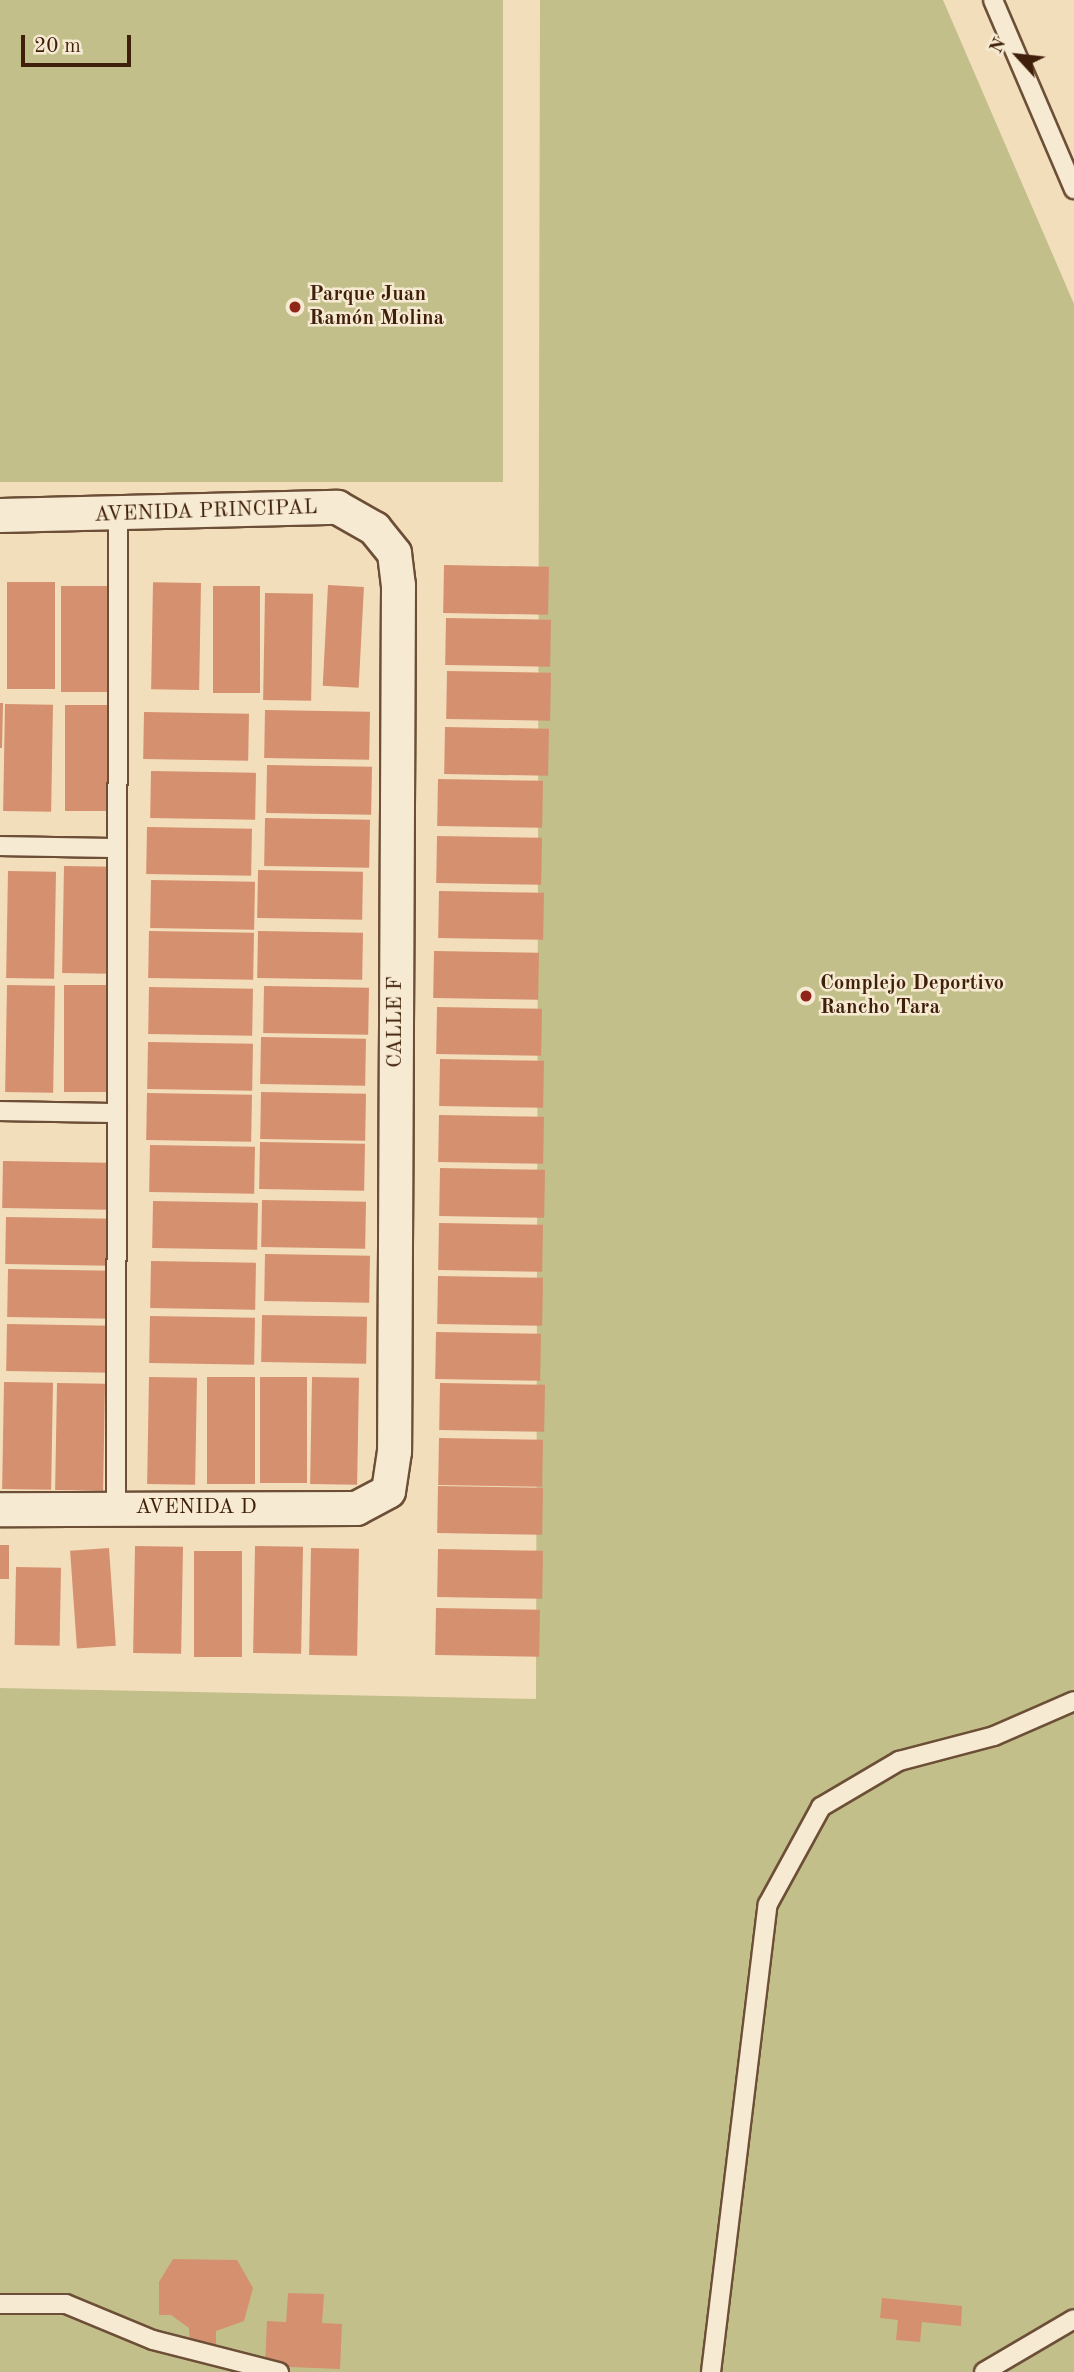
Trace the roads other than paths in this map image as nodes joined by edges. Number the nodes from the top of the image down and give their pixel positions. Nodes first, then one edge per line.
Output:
1 (993, 0) edge
2 (1074, 189) edge
3 (0, 515) edge
4 (118, 516) junction
5 (394, 553) joint
6 (0, 846) edge
7 (117, 848) junction
8 (0, 1111) edge
9 (117, 1113) junction
10 (388, 1492) joint
11 (0, 1509) edge
12 (116, 1509) junction
13 (1074, 1701) edge
14 (0, 2304) edge
15 (1074, 2319) edge
16 (279, 2372) edge
17 (711, 2372) edge
18 (984, 2372) edge

1 - 2 lane
3 - 4 street, AVENIDA PRINCIPAL
4 - 5 street, AVENIDA PRINCIPAL
4 - 7 lane
5 - 10 street, CALLE F
6 - 7 lane
7 - 9 lane
8 - 9 lane
9 - 12 lane
10 - 12 street, AVENIDA D
11 - 12 street, AVENIDA D
13 - 17 lane
14 - 16 lane
15 - 18 lane

